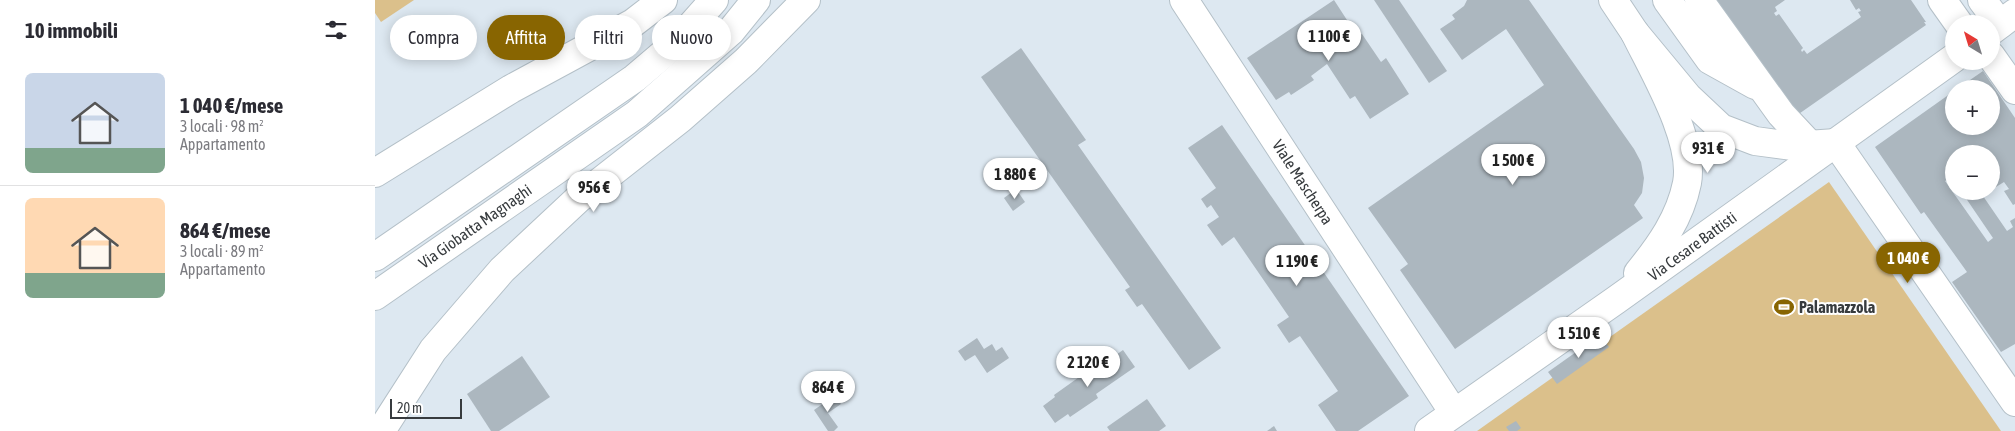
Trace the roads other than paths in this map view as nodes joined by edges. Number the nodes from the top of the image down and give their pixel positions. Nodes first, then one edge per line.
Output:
1 (636, 0) edge
2 (663, 0) edge
3 (714, 0) edge
4 (756, 0) edge
5 (806, 0) edge
6 (1184, 0) edge
7 (1613, 0) edge
8 (1667, 0) edge
9 (1699, 0) edge
10 (1942, 0) edge
11 (1982, 0) edge
12 (1953, 15) edge
13 (2002, 23) edge
14 (1635, 33) junction
15 (1945, 65) edge
16 (2000, 69) edge
17 (511, 89) junction
18 (1763, 89) junction
19 (2015, 90) edge
20 (1837, 143) junction
21 (1810, 145) junction
22 (375, 174) edge
23 (375, 257) edge
24 (375, 296) edge
25 (1617, 300) junction
26 (2015, 402) edge
27 (1454, 414) junction
28 (381, 431) edge
29 (1429, 431) edge

1 - 17 main road
2 - 17 main road
3 - 23 main road, Via Giobatta Magnaghi
4 - 24 main road, Via Giobatta Magnaghi
5 - 28 main road
6 - 27 main road, Viale Mascherpa
7 - 14 main road
8 - 18 main road
9 - 18 main road
10 - 12 main road
11 - 13 main road
14 - 21 main road
14 - 25 main road
15 - 20 main road, Via Cesare Battisti
16 - 19 main road
17 - 22 main road
18 - 21 main road
20 - 21 main road
20 - 25 main road, Via Cesare Battisti
20 - 26 main road
25 - 27 main road, Via Cesare Battisti
27 - 29 main road, Via Cesare Battisti

